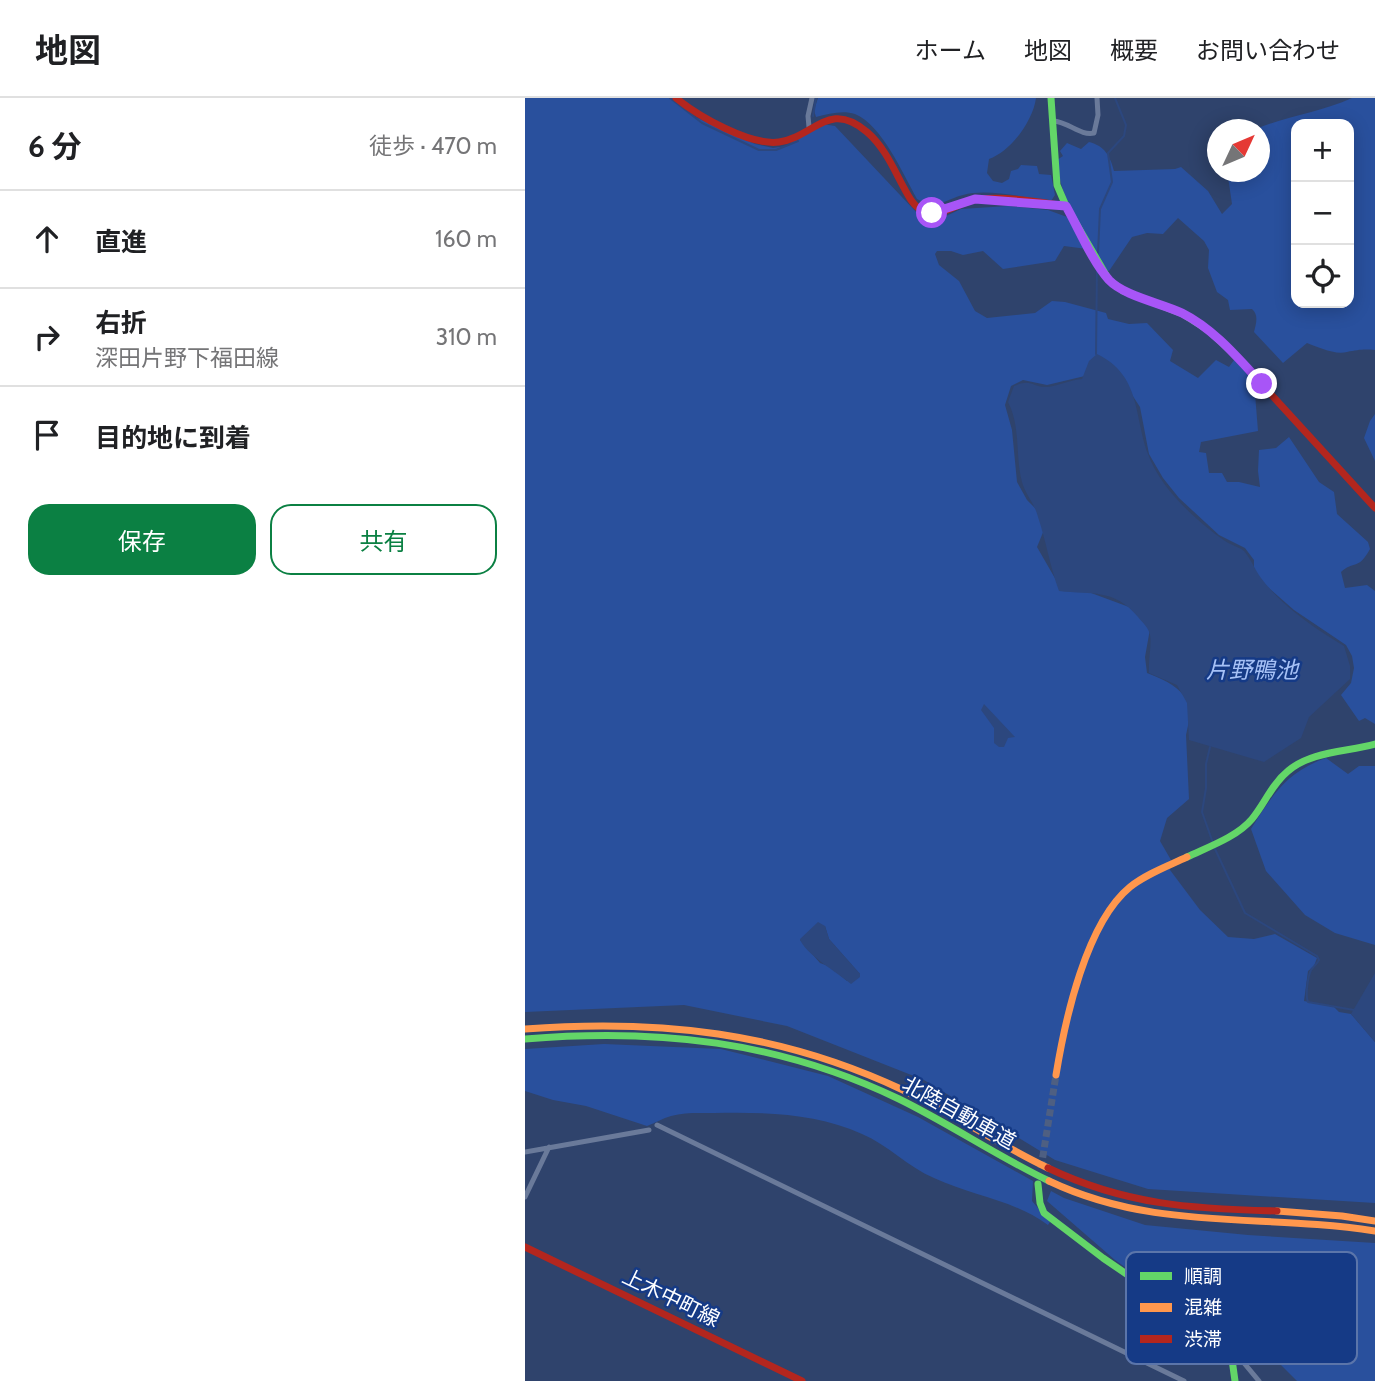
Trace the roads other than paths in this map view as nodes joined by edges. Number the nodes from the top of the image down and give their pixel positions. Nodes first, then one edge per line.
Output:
1 (676, 98) edge
2 (812, 98) edge
3 (1051, 98) edge
4 (1097, 98) edge
5 (1053, 121) junction
6 (809, 127) junction
7 (1066, 206) junction
8 (1375, 508) edge
9 (1375, 744) edge
10 (525, 1029) edge
11 (525, 1039) edge
12 (1056, 1075) tunnel mouth
13 (657, 1125) dead end
14 (649, 1130) dead end
15 (549, 1147) junction
16 (525, 1152) edge
17 (1038, 1184) dead end
18 (525, 1197) edge
19 (1375, 1221) edge
20 (1375, 1231) edge
21 (525, 1247) edge
22 (1126, 1273) edge
23 (1126, 1353) edge
24 (1149, 1364) edge
25 (1244, 1364) edge
26 (1254, 1379) edge
27 (802, 1381) edge
28 (1184, 1381) edge

1 - 6 main road
2 - 6 street
3 - 5 main road
4 - 5 street
5 - 7 main road
6 - 7 main road
7 - 8 main road
9 - 12 main road
10 - 19 main road, 北陸自動車道
11 - 20 main road, 北陸自動車道
13 - 23 street
14 - 15 street
15 - 16 street
15 - 18 street
17 - 22 main road
21 - 27 main road, 上木中町線
24 - 28 street
25 - 26 street

